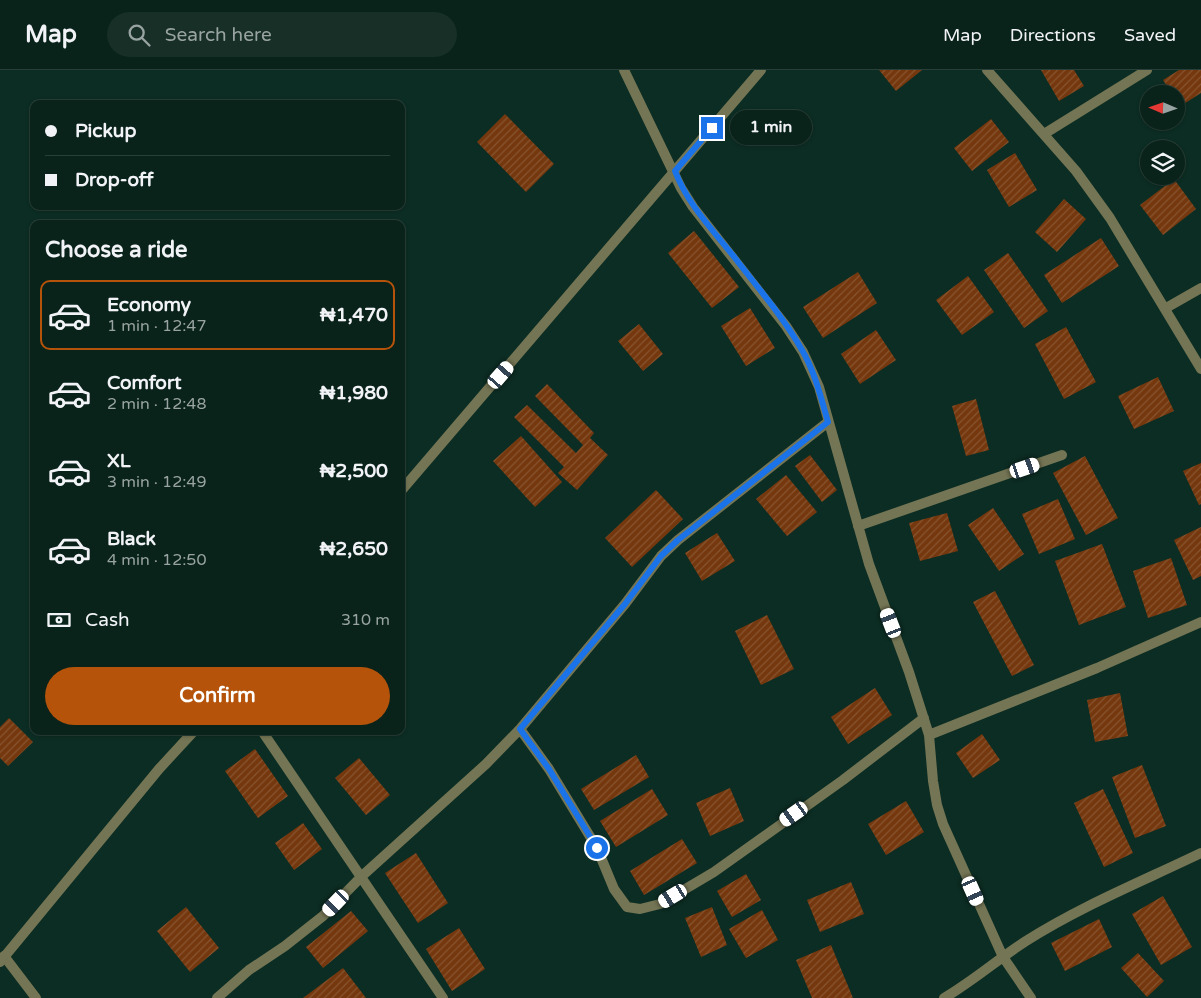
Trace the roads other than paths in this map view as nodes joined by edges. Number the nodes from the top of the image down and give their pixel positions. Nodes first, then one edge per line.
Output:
1 (624, 70) edge
2 (761, 70) edge
3 (987, 70) edge
4 (1147, 70) edge
5 (1044, 134) junction
6 (675, 171) junction
7 (1201, 288) edge
8 (1166, 308) junction
9 (1201, 369) edge
10 (828, 422) junction
11 (1062, 456) dead end
12 (405, 486) edge
13 (858, 526) junction
14 (1201, 622) edge
15 (924, 718) junction
16 (520, 729) junction
17 (190, 735) edge
18 (265, 735) edge
19 (929, 736) junction
20 (1201, 853) edge
21 (362, 876) junction
22 (1003, 957) junction
23 (2, 959) edge
24 (36, 998) edge
25 (217, 998) edge
26 (443, 998) edge
27 (944, 998) edge
28 (1031, 998) edge

1 - 6 street
2 - 6 street
3 - 5 street
4 - 5 street
5 - 8 street
6 - 10 street
6 - 12 street
7 - 8 street
8 - 9 street
10 - 13 street
10 - 16 street
11 - 13 street
13 - 15 street
14 - 19 street
15 - 16 street
15 - 19 street
16 - 21 street
17 - 23 street
18 - 21 street
19 - 22 street
20 - 22 street
21 - 25 street
21 - 26 street
22 - 27 street
22 - 28 street
23 - 24 street

